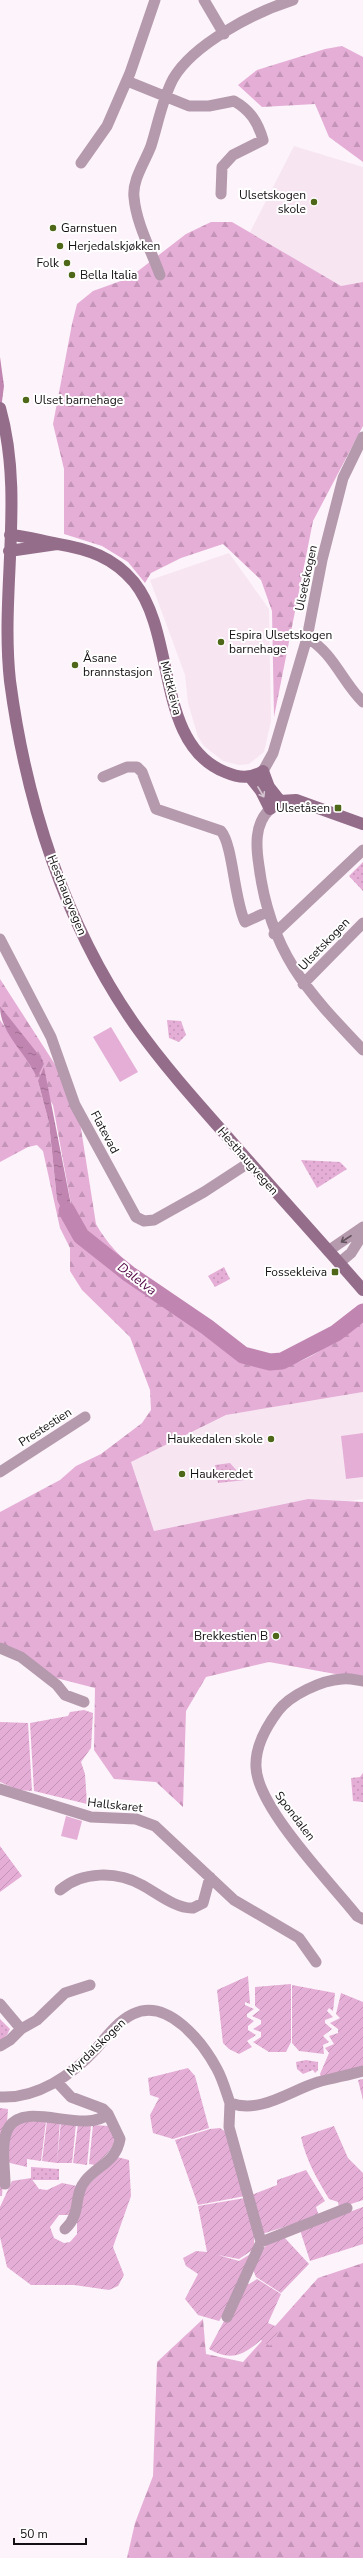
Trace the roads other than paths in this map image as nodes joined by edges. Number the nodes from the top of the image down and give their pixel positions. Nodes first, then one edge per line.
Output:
1 (155, 0) edge
2 (204, 0) edge
3 (292, 0) edge
4 (224, 34) junction
5 (127, 80) junction
6 (166, 96) junction
7 (81, 163) dead end
8 (220, 194) dead end
9 (160, 275) dead end
10 (1, 412) edge
11 (363, 437) edge
12 (10, 535) junction
13 (57, 544) junction
14 (9, 551) junction
15 (307, 638) junction
16 (4, 659) edge
17 (5, 678) edge
18 (363, 702) edge
19 (263, 771) junction
20 (102, 777) dead end
21 (250, 777) junction
22 (280, 801) junction
23 (270, 809) junction
24 (363, 824) edge
25 (363, 850) edge
26 (267, 912) junction
27 (363, 923) edge
28 (274, 934) junction
29 (0, 939) edge
30 (303, 984) junction
31 (363, 1050) edge
32 (250, 1162) junction
33 (363, 1227) edge
34 (363, 1234) edge
35 (328, 1250) junction
36 (340, 1263) junction
37 (363, 1290) edge
38 (85, 1417) dead end
39 (0, 1472) edge
40 (0, 1648) edge
41 (363, 1681) edge
42 (84, 1702) dead end
43 (0, 1790) edge
44 (210, 1877) junction
45 (60, 1890) dead end
46 (363, 1919) edge
47 (316, 1962) dead end
48 (90, 1985) dead end
49 (0, 2004) edge
50 (21, 2029) junction
51 (0, 2046) edge
52 (363, 2071) edge
53 (57, 2082) junction
54 (0, 2097) edge
55 (230, 2103) junction
56 (108, 2114) junction
57 (5, 2184) dead end
58 (347, 2208) dead end
59 (64, 2229) dead end
60 (261, 2242) junction
61 (227, 2317) dead end

1 - 5 street
2 - 4 street
3 - 4 street
4 - 6 street
5 - 6 street
5 - 7 street
6 - 8 street
6 - 9 street
10 - 12 main road, Hesthaugvegen
11 - 15 street, Ulsetskogen
12 - 13 main road, Midtkleiva
12 - 14 main road, Hesthaugvegen
13 - 14 main road, Midtkleiva
13 - 21 main road, Midtkleiva
14 - 16 main road, Hesthaugvegen
15 - 18 street
15 - 19 street, Ulsetskogen
16 - 17 main road, Hesthaugvegen
17 - 32 main road, Hesthaugvegen
19 - 21 main road
19 - 22 main road
20 - 26 street
21 -> 23 main road
22 - 23 main road
22 - 24 main road
23 - 26 street, Ulsetskogen
25 - 28 street
26 - 28 street, Ulsetskogen
27 - 30 street, Ulsetskogen
28 - 30 street, Ulsetskogen
29 - 32 street, Flatevad
30 - 31 street, Ulsetskogen
32 - 35 main road, Hesthaugvegen
33 -> 35 street
34 - 36 street
35 - 36 main road, Hesthaugvegen
36 - 37 main road, Hesthaugvegen
38 - 39 street, Prestestien
40 - 42 street
41 - 46 street, Spondalen
43 - 44 street, Hallskaret
44 - 45 street
44 - 47 street, Hallskaret
48 - 50 street
49 - 50 street
50 - 51 street
52 - 55 street
53 - 54 street, Myrdalskogen
53 - 55 street, Myrdalskogen
53 - 56 street, Myrdalskogen
55 - 60 street, Myrdalskogen
56 - 57 street
56 - 59 street
58 - 60 street
60 - 61 street

